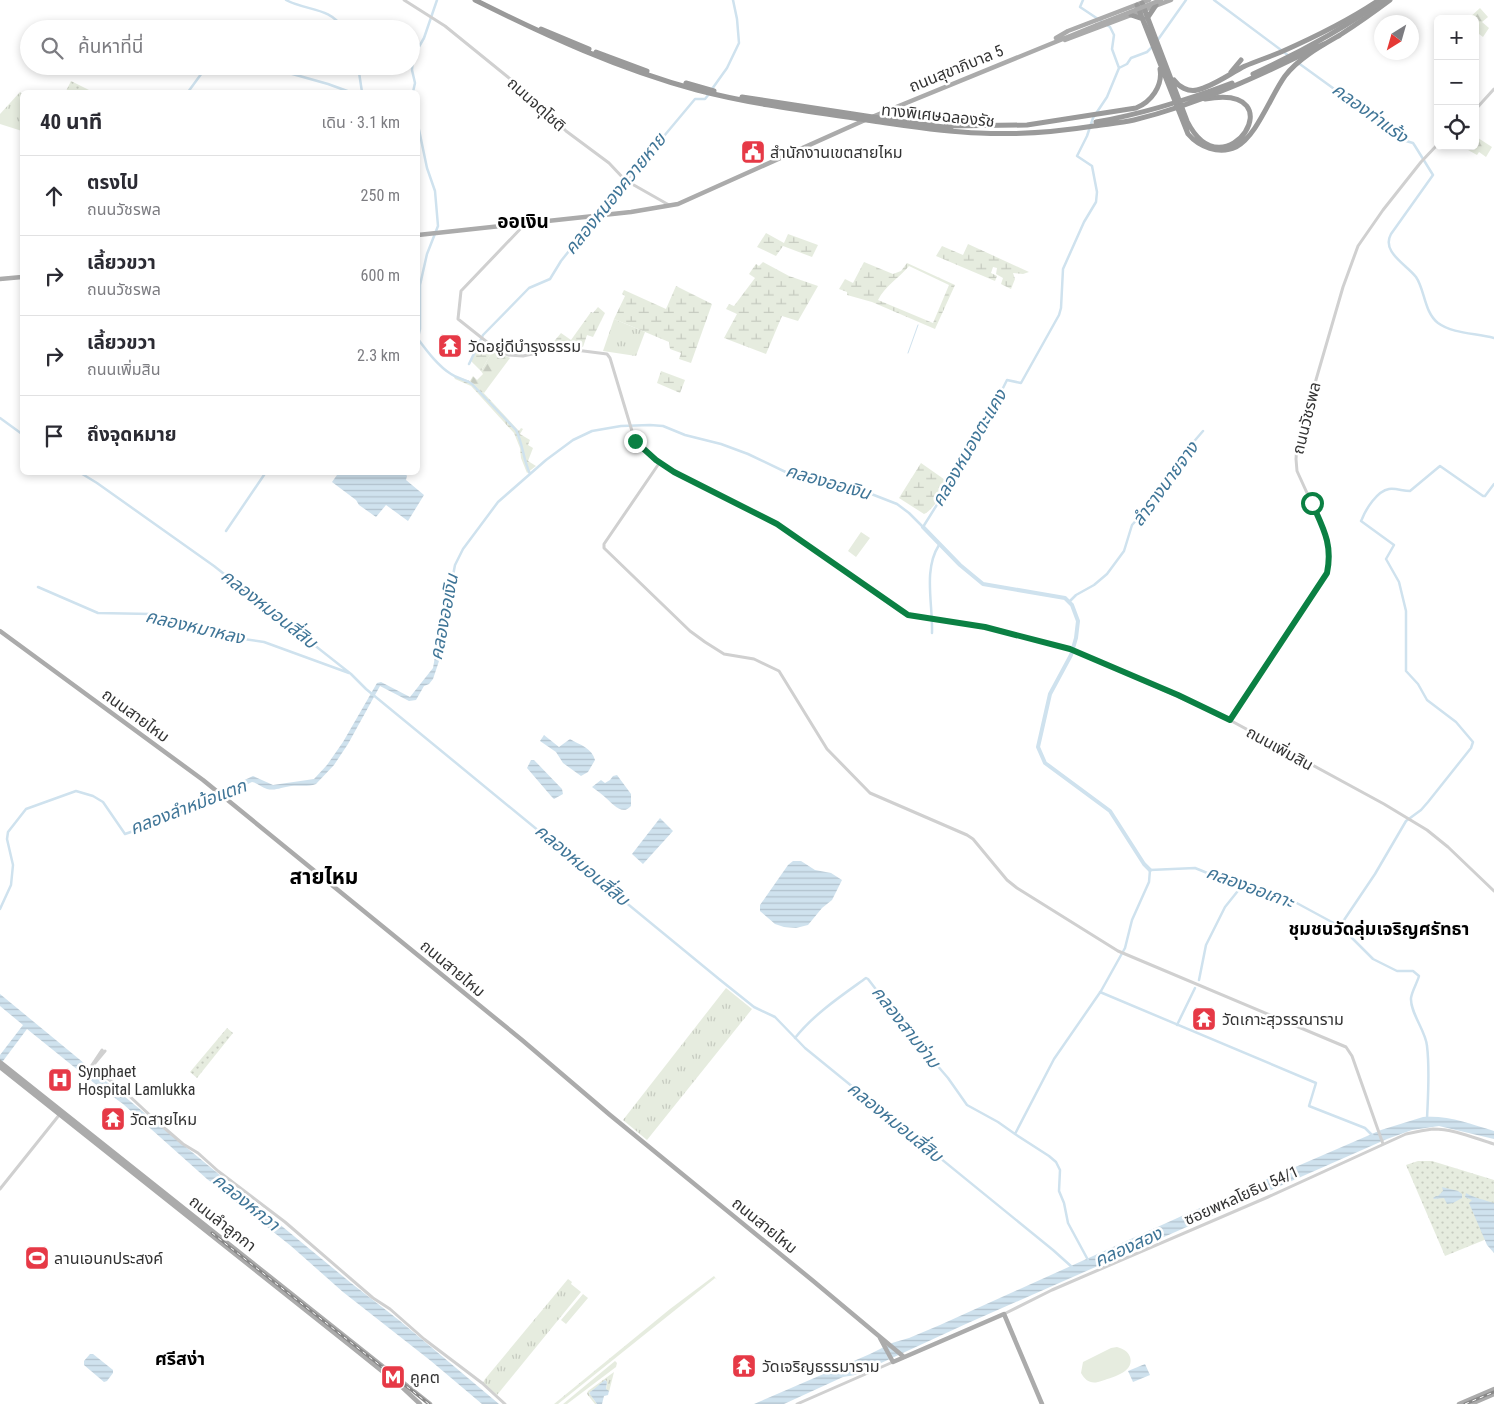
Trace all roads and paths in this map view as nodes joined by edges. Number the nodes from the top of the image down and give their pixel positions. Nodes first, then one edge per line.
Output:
1 (404, 0) edge
2 (475, 0) edge
3 (482, 0) edge
4 (1150, 0) edge
5 (1161, 0) edge
6 (1171, 0) edge
7 (1379, 0) edge
8 (1384, 0) edge
9 (1390, 0) edge
10 (1140, 4) junction
11 (1156, 5) junction
12 (1128, 8) junction
13 (1143, 11) junction
14 (1131, 15) junction
15 (1146, 18) junction
16 (1098, 21) junction
17 (1324, 44) junction
18 (1044, 46) junction
19 (1158, 54) junction
20 (1242, 60) dead end
21 (1233, 66) junction
22 (1243, 67) junction
23 (1167, 68) junction
24 (1229, 74) junction
25 (1494, 89) edge
26 (1202, 99) junction
27 (1479, 106) edge
28 (929, 125) junction
29 (1434, 148) edge
30 (670, 206) junction
31 (525, 224) junction
32 (420, 235) edge
33 (20, 277) edge
34 (0, 279) edge
35 (660, 462) junction
36 (0, 631) edge
37 (1230, 720) junction
38 (1494, 891) edge
39 (103, 1051) dead end
40 (1, 1065) edge
41 (60, 1114) junction
42 (1382, 1142) junction
43 (99, 1143) junction
44 (1494, 1144) edge
45 (0, 1189) edge
46 (282, 1288) junction
47 (1004, 1314) junction
48 (885, 1344) junction
49 (902, 1356) junction
50 (893, 1360) junction
51 (1494, 1389) edge
52 (1494, 1394) edge
53 (421, 1404) edge
54 (430, 1404) edge
55 (505, 1404) edge
56 (796, 1404) edge
57 (1042, 1404) edge
58 (1459, 1404) edge
59 (1471, 1404) edge

1 - 30 street, ถนนจตุโชติ
2 - 26 highway, ทางพิเศษฉลองรัช, bridge
3 - 28 highway, ทางพิเศษฉลองรัช, bridge
4 - 10 main road, ถนนสุขาภิบาล 5
4 - 11 main road
5 - 16 main road, ถนนสุขาภิบาล 5, bridge
6 - 11 main road, ถนนสุขาภิบาล 5
7 - 22 highway, bridge
8 - 28 highway, ทางพิเศษฉลองรัช, bridge
9 - 17 highway, ทางพิเศษฉลองรัช, bridge
10 - 12 main road, ถนนสุขาภิบาล 5
10 - 13 highway
11 - 13 main road, ถนนสุขาภิบาล 5
11 - 15 highway
12 - 14 main road
12 - 16 main road, ถนนสุขาภิบาล 5
13 - 14 main road, ถนนสุขาภิบาล 5
13 - 15 highway
14 - 15 highway
14 - 18 main road, ถนนสุขาภิบาล 5
15 - 19 highway
16 - 18 main road, ถนนสุขาภิบาล 5
17 - 19 highway, bridge
17 - 26 highway, ทางพิเศษฉลองรัช, bridge
18 - 30 main road, ถนนสุขาภิบาล 5
19 - 23 highway
19 - 28 highway, bridge
20 - 21 highway
21 - 22 highway
21 - 24 highway
22 - 24 highway
23 - 24 highway
23 - 26 highway, bridge
25 - 27 street
29 - 37 street, ถนนวัชรพล
30 - 31 main road, ถนนสุขาภิบาล 5
31 - 32 main road, ถนนสุขาภิบาล 5
31 - 35 street, ถนนเพิ่มสิน
33 - 34 main road
35 - 37 street, ถนนเพิ่มสิน
35 - 42 street
36 - 48 main road, ถนนสายไหม
37 - 38 street, ถนนเพิ่มสิน
39 - 55 street
40 - 41 main road, ถนนลำลูกกา
40 - 43 main road, ถนนลำลูกกา
41 - 43 main road, ถนนลำลูกกา
41 - 45 street
42 - 44 street, ซอยพหลโยธิน 54/1
42 - 47 street, ซอยพหลโยธิน 54/1
43 - 46 main road, ถนนลำลูกกา
46 - 53 main road, ถนนลำลูกกา
46 - 54 main road, ถนนลำลูกกา
47 - 49 main road, ซอยพหลโยธิน 54/1
47 - 57 main road
48 - 49 main road, ถนนสายไหม
48 - 50 main road, ถนนสายไหม
49 - 50 main road, ซอยพหลโยธิน 54/1
50 - 56 street
51 - 58 main road
52 - 59 main road

